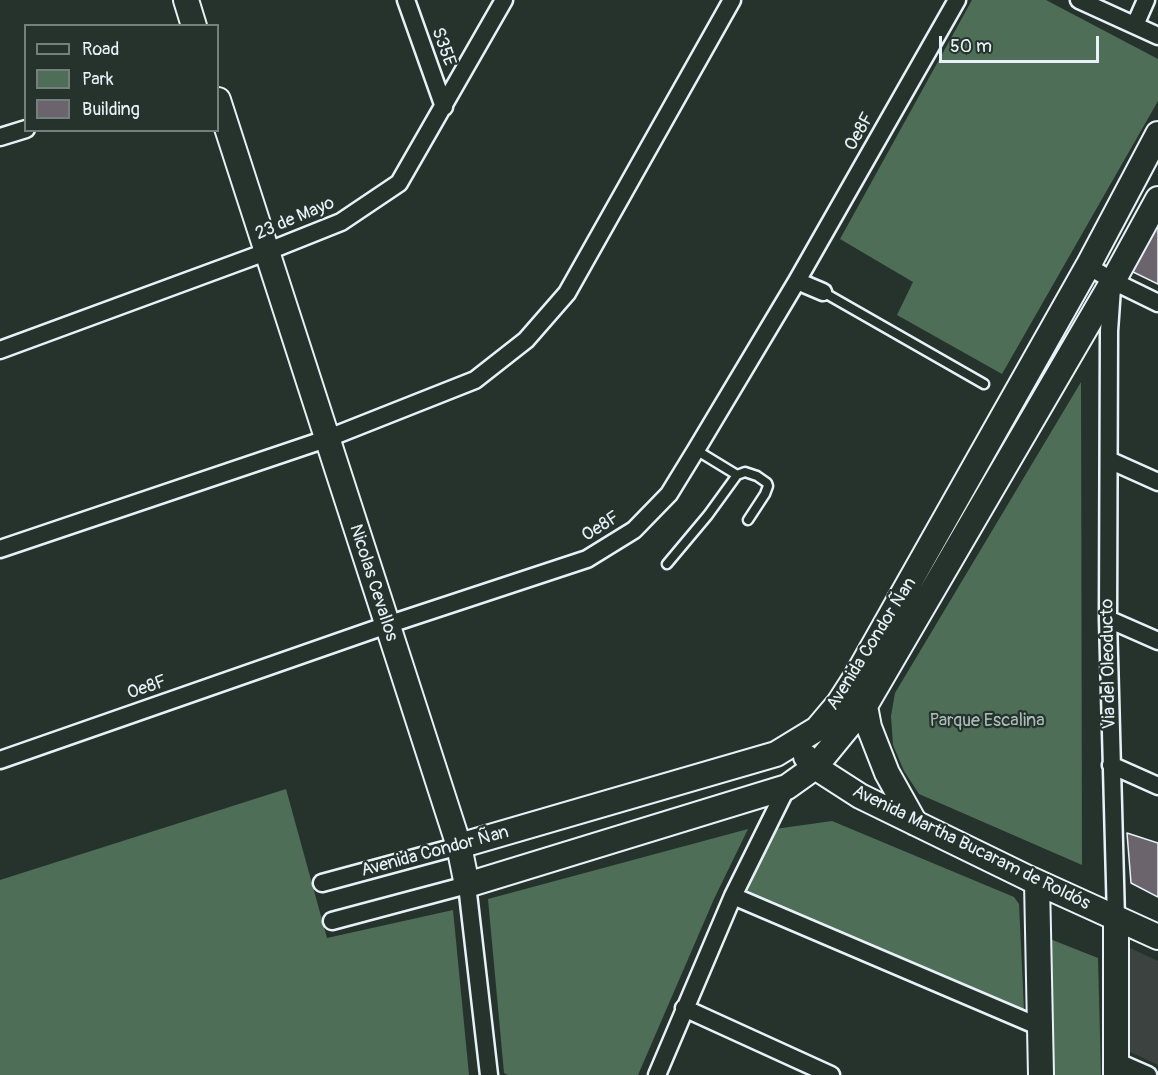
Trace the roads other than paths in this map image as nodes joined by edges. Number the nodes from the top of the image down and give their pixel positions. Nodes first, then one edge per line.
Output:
1 (186, 0) edge
2 (406, 0) edge
3 (504, 0) edge
4 (732, 0) edge
5 (957, 0) edge
6 (1079, 0) edge
7 (1146, 0) edge
8 (193, 24) edge
9 (1135, 25) junction
10 (1158, 36) edge
11 (219, 103) edge
12 (444, 107) junction
13 (24, 130) edge
14 (1158, 134) edge
15 (0, 137) edge
16 (1158, 201) edge
17 (266, 252) junction
18 (1088, 266) junction
19 (797, 281) junction
20 (1113, 281) junction
21 (823, 292) joint
22 (1158, 303) edge
23 (0, 350) edge
24 (984, 384) dead end
25 (326, 439) junction
26 (696, 450) junction
27 (1109, 460) junction
28 (737, 475) junction
29 (1158, 482) edge
30 (748, 520) dead end
31 (0, 549) edge
32 (667, 564) dead end
33 (1108, 619) junction
34 (387, 625) junction
35 (1158, 641) edge
36 (865, 706) junction
37 (795, 744) junction
38 (0, 760) edge
39 (1111, 765) junction
40 (815, 767) junction
41 (787, 786) junction
42 (1158, 786) edge
43 (915, 823) junction
44 (459, 846) junction
45 (1037, 882) junction
46 (322, 883) dead end
47 (467, 885) junction
48 (733, 896) junction
49 (1116, 919) junction
50 (332, 921) dead end
51 (1158, 937) edge
52 (684, 1008) junction
53 (1040, 1027) junction
54 (1116, 1068) edge
55 (489, 1075) edge
56 (657, 1075) edge
57 (831, 1075) edge
58 (1041, 1075) edge
59 (1149, 1075) edge

1 - 8 street
2 - 12 street, S35E
3 - 12 street, 23 de Mayo
4 - 25 street
5 - 19 street, Oe8F
6 - 9 street
7 - 9 street
9 - 10 street
11 - 17 street, Nicolas Cevallos
12 - 17 street, 23 de Mayo
13 - 15 street
14 - 18 street, Avenida Condor Ñan
16 - 20 street, Avenida Condor Ñan
17 - 23 street, 23 de Mayo
17 - 25 street, Nicolas Cevallos
18 - 20 street
18 - 37 street, Avenida Condor Ñan
19 - 21 street
19 - 26 street, Oe8F
20 - 22 street
20 - 27 street, Via del Oleoducto
20 - 36 street, Avenida Condor Ñan
21 - 24 lane
25 - 31 street
25 - 34 street, Nicolas Cevallos
26 - 28 lane
26 - 34 street, Oe8F
27 - 29 street
27 - 33 street, Via del Oleoducto
28 - 30 lane
28 - 32 lane
33 - 35 street
33 - 39 street, Via del Oleoducto
34 - 38 street, Oe8F
34 - 44 street, Nicolas Cevallos
36 - 40 street, Avenida Condor Ñan
36 - 43 street
37 - 40 street, Avenida Martha Bucaram de Roldós
37 - 44 street, Avenida Condor Ñan
39 - 42 street
39 - 49 street, Via del Oleoducto
40 - 41 street, Avenida Condor Ñan
40 - 43 street, Avenida Martha Bucaram de Roldós
41 - 47 street, Avenida Condor Ñan
41 - 48 street
43 - 45 street, Avenida Martha Bucaram de Roldós
44 - 46 street, Avenida Condor Ñan
44 - 47 street, Nicolas Cevallos
45 - 49 street, Avenida Martha Bucaram de Roldós
45 - 53 street
47 - 50 street, Avenida Condor Ñan
47 - 55 street, Nicolas Cevallos
48 - 52 street
48 - 53 street
49 - 51 street, Avenida Martha Bucaram de Roldós
49 - 54 street, Via del Oleoducto
52 - 56 street
52 - 57 street
53 - 58 street
54 - 59 street

